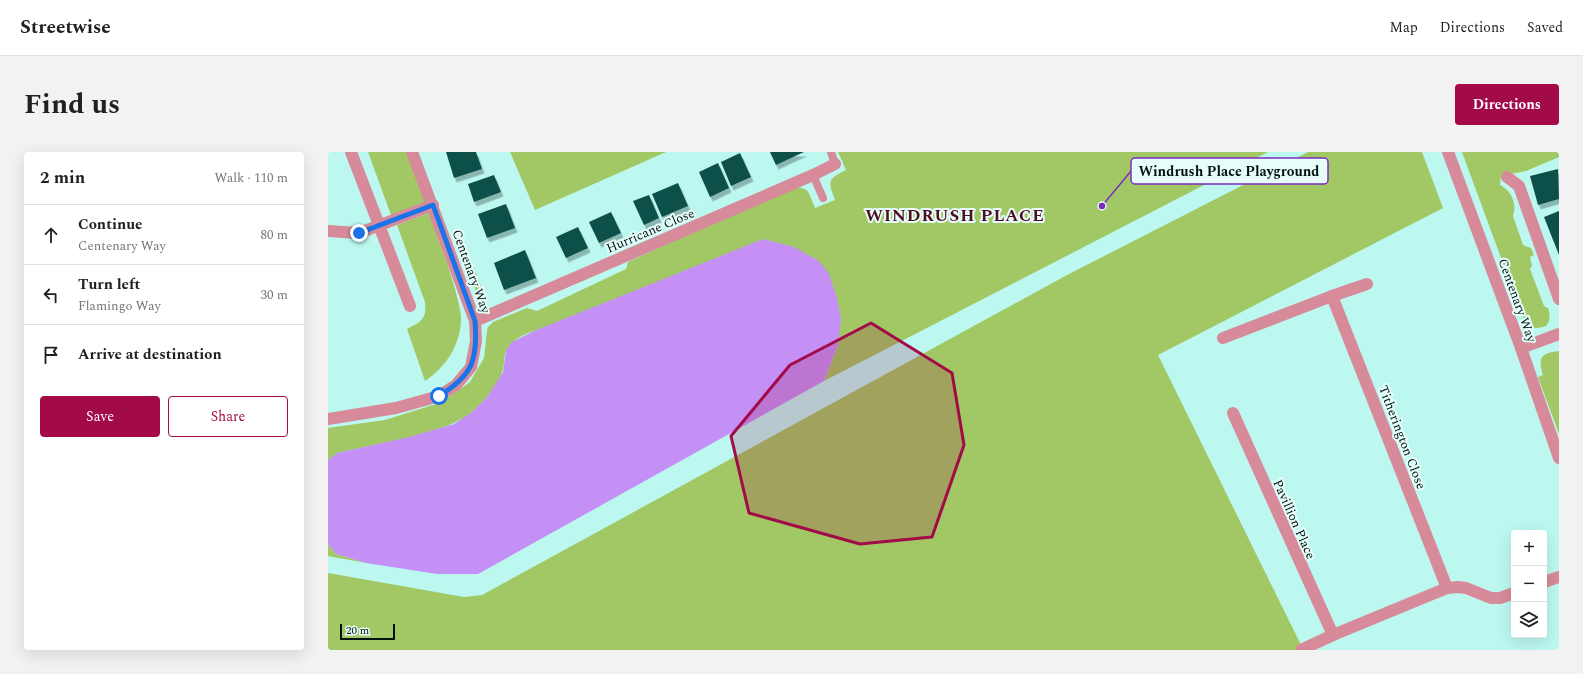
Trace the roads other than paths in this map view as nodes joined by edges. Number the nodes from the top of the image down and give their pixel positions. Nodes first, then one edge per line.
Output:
1 (351, 152) edge
2 (412, 152) edge
3 (830, 152) edge
4 (1448, 152) edge
5 (835, 164) joint
6 (813, 175) junction
7 (1507, 177) dead end
8 (823, 198) dead end
9 (433, 205) junction
10 (379, 224) junction
11 (328, 231) edge
12 (1367, 284) dead end
13 (1332, 296) junction
14 (1559, 299) edge
15 (410, 306) dead end
16 (475, 321) junction
17 (1559, 334) edge
18 (1223, 338) dead end
19 (1521, 348) junction
20 (1233, 413) dead end
21 (328, 419) edge
22 (1559, 458) edge
23 (1559, 577) edge
24 (1547, 581) edge
25 (1447, 588) junction
26 (1511, 594) edge
27 (1333, 635) junction
28 (1301, 650) edge

1 - 10 street
2 - 9 street, Centenary Way
3 - 5 lane
4 - 19 street, Centenary Way
5 - 6 street, Hurricane Close
6 - 8 lane
6 - 16 street, Hurricane Close
7 - 14 street
9 - 10 street
9 - 16 street, Centenary Way
10 - 11 street
10 - 15 street
12 - 13 street
13 - 18 street
13 - 25 street, Titherington Close
16 - 21 street, Centenary Way
17 - 19 street
19 - 22 street, Centenary Way
20 - 27 street, Pavillion Place
23 - 24 street
25 - 26 street
25 - 27 street
27 - 28 street

